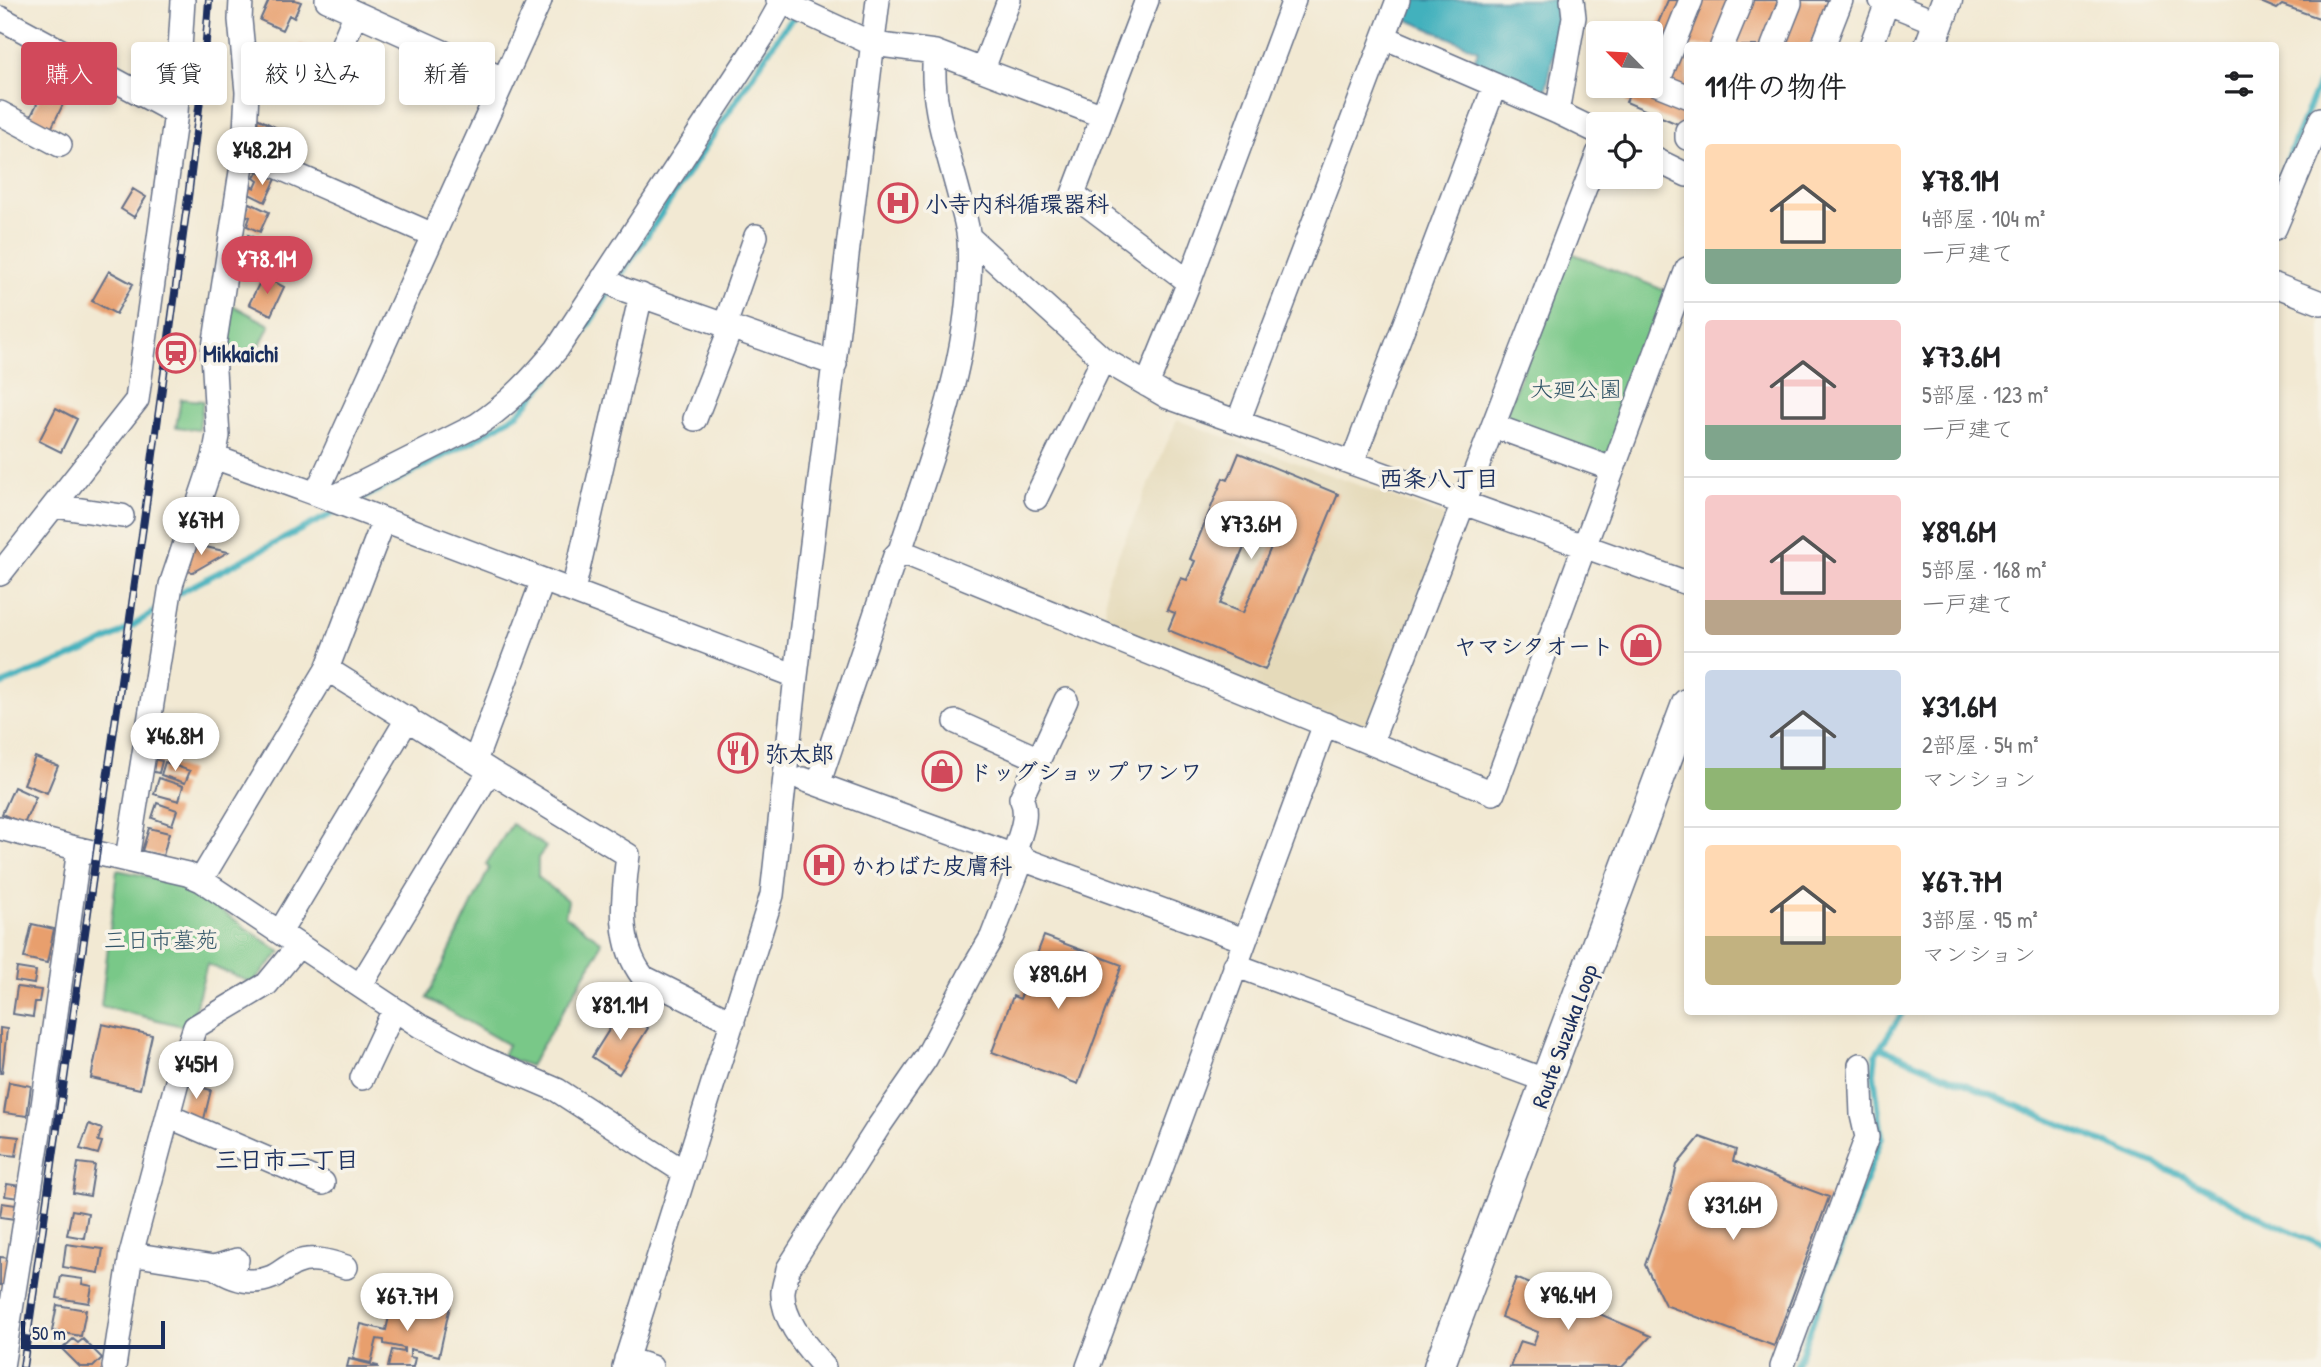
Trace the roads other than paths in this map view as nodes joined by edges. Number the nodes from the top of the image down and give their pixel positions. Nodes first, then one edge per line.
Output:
1 (183, 0) edge
2 (241, 0) edge
3 (327, 0) edge
4 (539, 0) edge
5 (878, 0) edge
6 (1009, 0) edge
7 (1147, 0) edge
8 (1294, 0) edge
9 (1398, 0) edge
10 (1572, 0) edge
11 (1691, 0) edge
12 (1741, 0) edge
13 (1789, 0) edge
14 (1841, 0) edge
15 (1885, 1) edge
16 (791, 5) edge
17 (356, 13) junction
18 (0, 18) edge
19 (1938, 23) edge
20 (1384, 37) junction
21 (344, 42) edge
22 (1725, 42) edge
23 (1775, 42) edge
24 (1825, 42) edge
25 (1872, 42) edge
26 (873, 44) junction
27 (935, 52) junction
28 (983, 69) junction
29 (503, 79) junction
30 (1495, 85) junction
31 (1684, 95) edge
32 (1557, 112) junction
33 (0, 113) edge
34 (176, 113) junction
35 (1103, 116) junction
36 (2321, 119) edge
37 (1586, 126) edge
38 (60, 145) dead end
39 (244, 152) junction
40 (1663, 163) edge
41 (1684, 174) edge
42 (1586, 185) edge
43 (2279, 219) edge
44 (433, 235) junction
45 (756, 236) dead end
46 (969, 237) junction
47 (1684, 277) edge
48 (1189, 282) junction
49 (622, 287) junction
50 (2279, 287) edge
51 (2321, 303) edge
52 (728, 326) junction
53 (1104, 359) junction
54 (835, 364) junction
55 (1147, 385) junction
56 (695, 419) dead end
57 (1238, 422) junction
58 (1494, 426) junction
59 (214, 457) junction
60 (1352, 463) junction
61 (1612, 469) junction
62 (1036, 498) dead end
63 (336, 501) junction
64 (1464, 504) junction
65 (55, 506) junction
66 (122, 516) dead end
67 (384, 520) junction
68 (1583, 545) junction
69 (900, 551) junction
70 (0, 574) edge
71 (543, 580) junction
72 (1684, 582) edge
73 (573, 591) junction
74 (327, 669) junction
75 (796, 676) junction
76 (1066, 700) dead end
77 (1684, 712) edge
78 (408, 718) junction
79 (956, 722) dead end
80 (1325, 724) junction
81 (1371, 742) junction
82 (1039, 759) junction
83 (482, 766) junction
84 (785, 774) junction
85 (819, 782) junction
86 (0, 828) edge
87 (79, 849) junction
88 (1018, 856) junction
89 (127, 859) junction
90 (201, 880) junction
91 (290, 938) junction
92 (1244, 940) junction
93 (1235, 965) junction
94 (360, 986) junction
95 (394, 1010) junction
96 (733, 1022) junction
97 (1860, 1065) dead end
98 (362, 1078) dead end
99 (1547, 1081) junction
100 (168, 1116) junction
101 (684, 1172) junction
102 (323, 1184) dead end
103 (131, 1254) junction
104 (237, 1260) dead end
105 (214, 1267) junction
106 (346, 1267) dead end
107 (625, 1363) edge
108 (2, 1367) edge
109 (114, 1367) edge
110 (651, 1367) edge
111 (824, 1367) edge
112 (1088, 1367) edge
113 (1439, 1367) edge
114 (1782, 1367) edge

1 - 34 street
2 - 39 street
3 - 17 street
4 - 29 street
5 - 26 street
6 - 28 street
7 - 35 street
8 - 48 street
9 - 20 street
10 - 32 street
11 - 31 street
12 - 22 street
13 - 23 street
14 - 24 street
15 - 19 street
15 - 25 street
16 - 26 street
16 - 49 street
17 - 21 street
17 - 29 street
18 - 34 street
20 - 30 street
20 - 57 street
26 - 27 street
26 - 54 street
27 - 28 street
27 - 46 street
28 - 35 street
29 - 44 street
30 - 32 street
30 - 60 street
32 - 37 street
33 - 38 street
34 - 65 street
35 - 48 street
36 - 43 street
39 - 44 street
39 - 59 street
40 - 41 street
42 - 58 street
44 - 63 street
45 - 52 street
46 - 53 street
46 - 69 street
47 - 61 street
48 - 55 street
49 - 52 street
49 - 63 street
49 - 73 street
50 - 51 street
52 - 54 street
52 - 56 street
53 - 55 street
53 - 62 street
54 - 75 street
55 - 57 street
57 - 60 street
58 - 61 street
58 - 64 street
59 - 63 street
59 - 89 street
60 - 64 street
61 - 68 street
63 - 67 street
64 - 68 street
64 - 81 street
65 - 66 street
65 - 70 street
67 - 71 street
67 - 74 street
68 - 72 street
68 - 81 street
69 - 80 street
69 - 85 street
71 - 73 street
71 - 83 street
73 - 75 street
74 - 78 street
74 - 90 street
75 - 84 street
76 - 82 street
77 - 99 main road, Route Suzuka Loop
78 - 83 street
78 - 91 street
79 - 82 street
80 - 81 street
80 - 92 street
82 - 88 street
83 - 94 street
83 - 96 street
84 - 85 street
84 - 96 street
85 - 88 street
86 - 87 street
87 - 89 street
87 - 108 street
88 - 92 street
88 - 111 street
89 - 90 street
90 - 91 street
91 - 94 street
91 - 100 street
92 - 93 street
93 - 99 street
93 - 112 street
94 - 95 street
95 - 98 street
95 - 101 street
96 - 101 street
97 - 114 street
99 - 113 main road, Route Suzuka Loop
100 - 102 street
100 - 103 street
101 - 107 street
103 - 105 street
103 - 109 street
104 - 105 street
105 - 106 street
107 - 110 street

